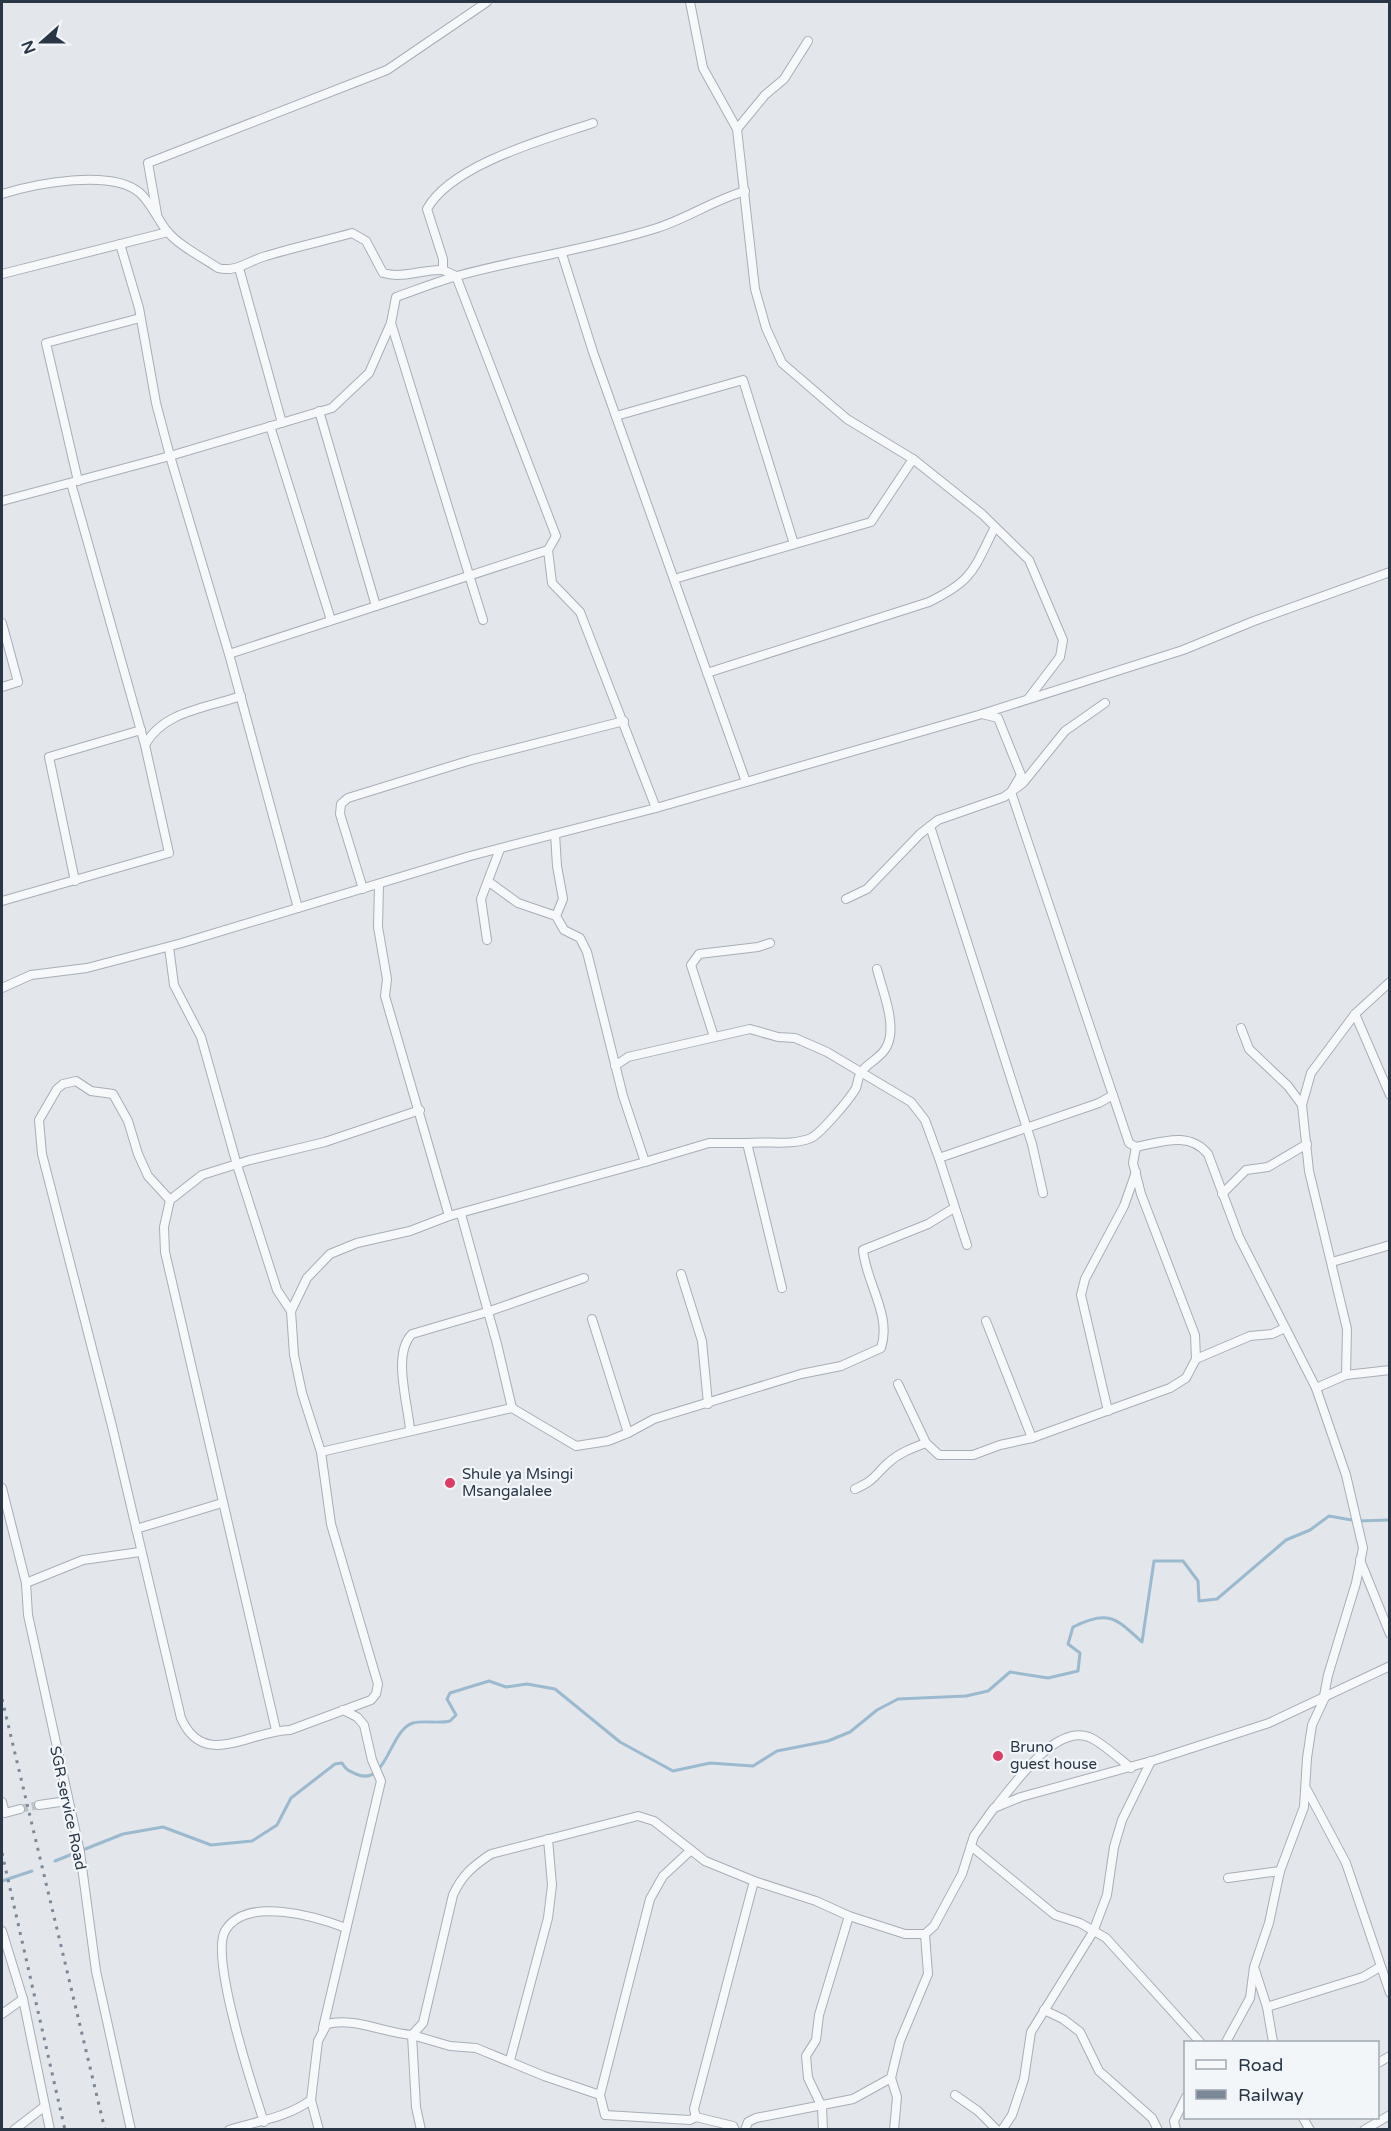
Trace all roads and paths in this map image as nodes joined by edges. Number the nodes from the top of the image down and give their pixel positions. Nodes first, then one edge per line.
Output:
1 (487, 2) edge
2 (690, 2) edge
3 (808, 41) dead end
4 (593, 123) dead end
5 (737, 129) junction
6 (745, 191) junction
7 (2, 194) edge
8 (158, 218) junction
9 (168, 232) junction
10 (120, 244) junction
11 (562, 254) junction
12 (239, 268) junction
13 (443, 270) junction
14 (2, 274) edge
15 (456, 276) junction
16 (141, 318) junction
17 (391, 323) junction
18 (319, 411) junction
19 (616, 416) junction
20 (282, 423) junction
21 (270, 426) junction
22 (170, 456) junction
23 (913, 459) junction
24 (75, 482) junction
25 (2, 501) edge
26 (995, 527) junction
27 (794, 544) junction
28 (548, 550) junction
29 (1389, 572) edge
30 (469, 575) junction
31 (674, 579) junction
32 (376, 606) junction
33 (331, 620) junction
34 (483, 620) dead end
35 (2, 623) edge
36 (229, 654) junction
37 (707, 673) junction
38 (2, 687) edge
39 (241, 696) junction
40 (1028, 699) junction
41 (1106, 704) dead end
42 (982, 714) junction
43 (624, 721) junction
44 (141, 730) junction
45 (145, 745) junction
46 (746, 782) junction
47 (1011, 792) junction
48 (656, 808) junction
49 (930, 826) junction
50 (555, 834) junction
51 (500, 849) junction
52 (75, 881) junction
53 (489, 882) junction
54 (379, 884) junction
55 (363, 889) junction
56 (846, 899) dead end
57 (2, 901) edge
58 (298, 908) junction
59 (556, 916) junction
60 (487, 940) dead end
61 (770, 943) dead end
62 (169, 947) junction
63 (877, 969) dead end
64 (1389, 982) edge
65 (2, 988) edge
66 (1354, 1014) junction
67 (1241, 1028) dead end
68 (714, 1037) junction
69 (615, 1066) junction
70 (861, 1072) junction
71 (1113, 1095) junction
72 (1389, 1095) edge
73 (1302, 1106) junction
74 (420, 1110) junction
75 (1026, 1129) junction
76 (747, 1143) junction
77 (1307, 1144) junction
78 (1136, 1147) junction
79 (939, 1158) junction
80 (645, 1162) junction
81 (237, 1165) junction
82 (1136, 1172) junction
83 (1043, 1193) dead end
84 (1222, 1194) junction
85 (170, 1200) junction
86 (954, 1208) junction
87 (461, 1214) junction
88 (449, 1216) junction
89 (967, 1245) dead end
90 (1389, 1245) edge
91 (1332, 1262) junction
92 (681, 1274) dead end
93 (584, 1278) dead end
94 (782, 1288) dead end
95 (291, 1311) junction
96 (487, 1312) junction
97 (592, 1319) dead end
98 (986, 1321) dead end
99 (1286, 1328) junction
100 (1196, 1359) junction
101 (1389, 1370) edge
102 (1346, 1375) junction
103 (898, 1384) dead end
104 (1316, 1388) junction
105 (708, 1404) junction
106 (512, 1408) junction
107 (1108, 1411) junction
108 (410, 1430) junction
109 (627, 1433) junction
110 (1032, 1438) junction
111 (926, 1443) junction
112 (321, 1452) junction
113 (2, 1488) edge
114 (855, 1489) dead end
115 (222, 1503) junction
116 (136, 1529) junction
117 (140, 1552) junction
118 (1360, 1560) junction
119 (26, 1583) junction
120 (1389, 1634) edge
121 (1389, 1666) edge
122 (1325, 1695) junction
123 (343, 1710) junction
124 (276, 1730) junction
125 (1151, 1761) junction
126 (1131, 1767) junction
127 (1307, 1790) junction
128 (67, 1801) junction
129 (2, 1802) edge
130 (39, 1805) tunnel mouth
131 (994, 1808) junction
132 (20, 1809) tunnel mouth
133 (548, 1839) junction
134 (971, 1846) junction
135 (691, 1850) junction
136 (1280, 1871) junction
137 (1228, 1878) dead end
138 (754, 1881) junction
139 (849, 1916) junction
140 (346, 1928) junction
141 (1094, 1930) junction
142 (2, 1931) edge
143 (925, 1934) junction
144 (1254, 1967) junction
145 (1380, 1967) junction
146 (1389, 1993) edge
147 (23, 1999) junction
148 (1267, 2007) junction
149 (1044, 2010) junction
150 (2, 2014) edge
151 (323, 2028) junction
152 (412, 2035) junction
153 (1198, 2041) edge
154 (1227, 2041) edge
155 (1273, 2041) edge
156 (510, 2060) junction
157 (891, 2078) junction
158 (600, 2095) junction
159 (955, 2095) dead end
160 (1184, 2099) edge
161 (311, 2100) junction
162 (45, 2106) junction
163 (822, 2107) junction
164 (1389, 2115) edge
165 (696, 2117) junction
166 (264, 2122) junction
167 (14, 2130) edge
168 (50, 2130) edge
169 (131, 2130) edge
170 (229, 2130) edge
171 (319, 2130) edge
172 (421, 2130) edge
173 (735, 2130) edge
174 (745, 2130) edge
175 (823, 2130) edge
176 (894, 2130) edge
177 (997, 2130) edge
178 (1002, 2130) edge
179 (1158, 2130) edge
180 (1176, 2130) edge
181 (1364, 2130) edge

1 - 8 street
2 - 5 street
3 - 5 street
4 - 13 street
5 - 6 street
6 - 11 street
6 - 23 street
7 - 8 street
8 - 9 street
9 - 10 street
9 - 12 street
10 - 14 street
10 - 16 street
11 - 15 street
11 - 19 street
12 - 13 street
12 - 20 street
13 - 15 street
15 - 17 street
15 - 28 street
16 - 22 street
16 - 24 street
17 - 18 street
17 - 30 street
18 - 20 street
18 - 32 street
19 - 27 street
19 - 31 street
20 - 21 street
21 - 22 street
21 - 33 street
22 - 24 street
22 - 36 street
23 - 26 street
23 - 27 street
24 - 25 street
24 - 44 street
26 - 37 street
26 - 40 street
27 - 31 street
28 - 30 street
28 - 43 street
29 - 40 street
30 - 32 street
30 - 34 street
31 - 37 street
32 - 33 street
33 - 36 street
35 - 38 street
36 - 39 street
37 - 46 street
39 - 45 street
39 - 58 street
40 - 42 street
41 - 47 street
42 - 46 street
42 - 47 street
43 - 48 street
43 - 55 street
44 - 45 street
44 - 52 street
45 - 52 street
46 - 48 street
47 - 49 street
47 - 71 street
48 - 50 street
49 - 56 street
49 - 75 street
50 - 51 street
50 - 59 street
51 - 53 street
51 - 54 street
52 - 57 street
53 - 59 street
53 - 60 street
54 - 55 street
54 - 74 street
55 - 58 street
58 - 62 street
59 - 69 street
61 - 68 street
62 - 65 street
62 - 81 street
63 - 70 street
64 - 66 street
66 - 72 street
66 - 73 street
67 - 73 street
68 - 69 street
68 - 70 street
69 - 80 street
70 - 76 street
70 - 79 street
71 - 75 street
71 - 78 street
73 - 77 street
74 - 81 street
74 - 88 street
75 - 79 street
75 - 83 street
76 - 80 street
76 - 94 street
77 - 84 street
77 - 91 street
78 - 82 street
78 - 84 street
79 - 86 street
80 - 87 street
81 - 85 street
81 - 95 street
82 - 100 street
82 - 107 street
84 - 99 street
85 - 115 street
85 - 116 street
86 - 89 street
86 - 105 street
87 - 88 street
87 - 96 street
88 - 95 street
90 - 91 street
91 - 102 street
92 - 105 street
93 - 96 street
95 - 112 street
96 - 106 street
96 - 108 street
97 - 109 street
98 - 110 street
99 - 100 street
99 - 104 street
100 - 107 street
101 - 102 street
102 - 104 street
103 - 111 street
104 - 118 street
105 - 109 street
106 - 108 street
106 - 109 street
107 - 110 street
108 - 112 street
110 - 111 street
111 - 114 street
112 - 123 street
113 - 119 street, SGR service Road
115 - 116 street
115 - 124 street
116 - 117 street
117 - 119 street
117 - 124 street
118 - 120 street
118 - 122 street
119 - 128 street, SGR service Road
121 - 122 street
122 - 125 street
122 - 127 street
123 - 124 street
123 - 140 street
125 - 126 street
125 - 141 street
126 - 131 street
126 - 131 street
127 - 136 street
127 - 145 street
128 - 130 street
128 - 169 street, SGR service Road
129 - 132 street
131 - 134 street
133 - 135 street
133 - 152 street
133 - 156 street
134 - 141 street
134 - 143 street
135 - 138 street
135 - 158 street
136 - 137 street
136 - 144 street
138 - 139 street
138 - 165 street
139 - 143 street
139 - 163 street
140 - 151 street
140 - 166 street
141 - 149 street
141 - 153 street
142 - 147 street
143 - 157 street
144 - 148 street
144 - 154 street
145 - 146 street
145 - 148 street
147 - 150 street
147 - 162 street
148 - 155 street
149 - 178 street
149 - 179 street
151 - 152 street
151 - 161 street
152 - 156 street
152 - 172 street
156 - 158 street
157 - 163 street
157 - 176 street
158 - 165 street
159 - 177 street
160 - 180 street
161 - 166 street
161 - 171 street
162 - 167 street
162 - 168 street
163 - 174 street
163 - 175 street
164 - 181 street
165 - 173 street
166 - 170 street

